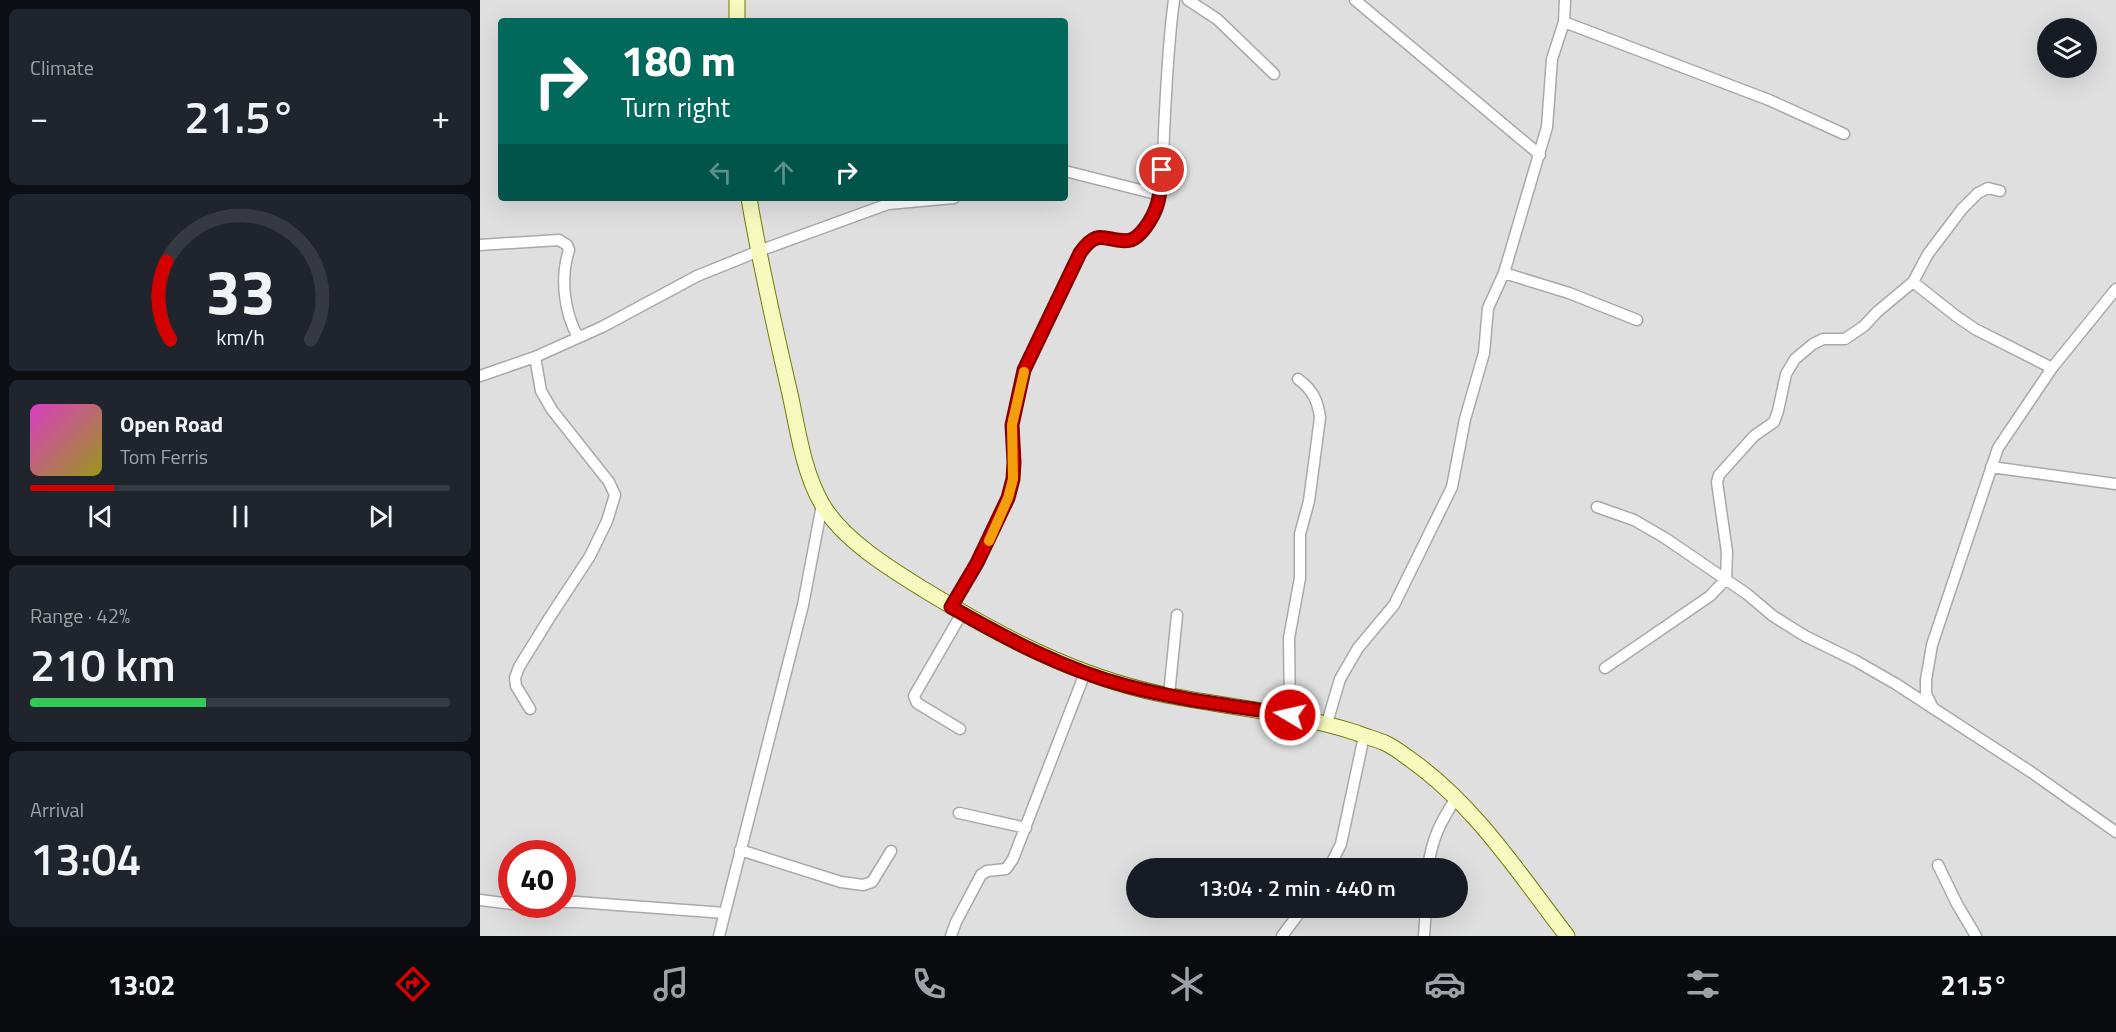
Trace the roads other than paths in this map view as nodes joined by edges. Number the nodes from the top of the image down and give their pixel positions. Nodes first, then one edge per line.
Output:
1 (736, 0) edge
2 (1173, 0) edge
3 (1188, 0) edge
4 (1355, 0) edge
5 (1565, 0) edge
6 (737, 18) edge
7 (1564, 22) junction
8 (1274, 74) dead end
9 (1844, 134) dead end
10 (1540, 155) junction
11 (1068, 172) edge
12 (2000, 191) dead end
13 (1160, 195) junction
14 (750, 201) edge
15 (921, 201) edge
16 (480, 245) edge
17 (759, 251) junction
18 (1504, 273) junction
19 (1913, 282) junction
20 (2116, 289) edge
21 (1637, 320) dead end
22 (578, 337) junction
23 (535, 357) junction
24 (2052, 368) junction
25 (480, 376) edge
26 (1298, 380) dead end
27 (1991, 467) junction
28 (2116, 484) edge
29 (822, 505) junction
30 (1597, 507) dead end
31 (1726, 579) junction
32 (957, 610) junction
33 (1177, 615) dead end
34 (1605, 668) dead end
35 (1084, 673) junction
36 (1169, 695) junction
37 (530, 709) dead end
38 (1933, 709) junction
39 (1290, 715) junction
40 (1327, 723) junction
41 (960, 729) dead end
42 (1364, 736) junction
43 (1456, 798) junction
44 (959, 813) dead end
45 (1026, 828) junction
46 (2116, 832) edge
47 (740, 850) junction
48 (891, 851) dead end
49 (1334, 858) edge
50 (1429, 858) edge
51 (1938, 865) dead end
52 (480, 900) edge
53 (498, 902) edge
54 (576, 902) edge
55 (725, 912) junction
56 (1296, 918) edge
57 (1425, 918) edge
58 (719, 936) edge
59 (951, 936) edge
60 (1282, 936) edge
61 (1424, 936) edge
62 (1567, 936) edge
63 (1976, 936) edge

1 - 6 street
2 - 13 street
3 - 8 street
4 - 10 street
5 - 7 street
7 - 9 street
7 - 10 street
10 - 18 street
11 - 13 street
12 - 19 street
13 - 32 street
14 - 17 street
15 - 17 street
16 - 22 street
17 - 22 street
17 - 29 street
18 - 21 street
18 - 40 street
19 - 24 street
19 - 31 street
20 - 24 street
22 - 23 street
23 - 25 street
23 - 37 street
24 - 27 street
26 - 39 street
27 - 28 street
27 - 38 street
29 - 32 street
29 - 47 street
30 - 31 street
31 - 34 street
31 - 38 street
32 - 35 street
32 - 41 street
33 - 36 street
35 - 36 street
35 - 45 street
36 - 39 street
38 - 46 street
39 - 40 street
40 - 42 street
42 - 43 street
42 - 49 street
43 - 50 street
43 - 62 street
44 - 45 street
45 - 59 street
47 - 48 street
47 - 55 street
51 - 63 street
52 - 53 street
54 - 55 street
55 - 58 street
56 - 60 street
57 - 61 street

